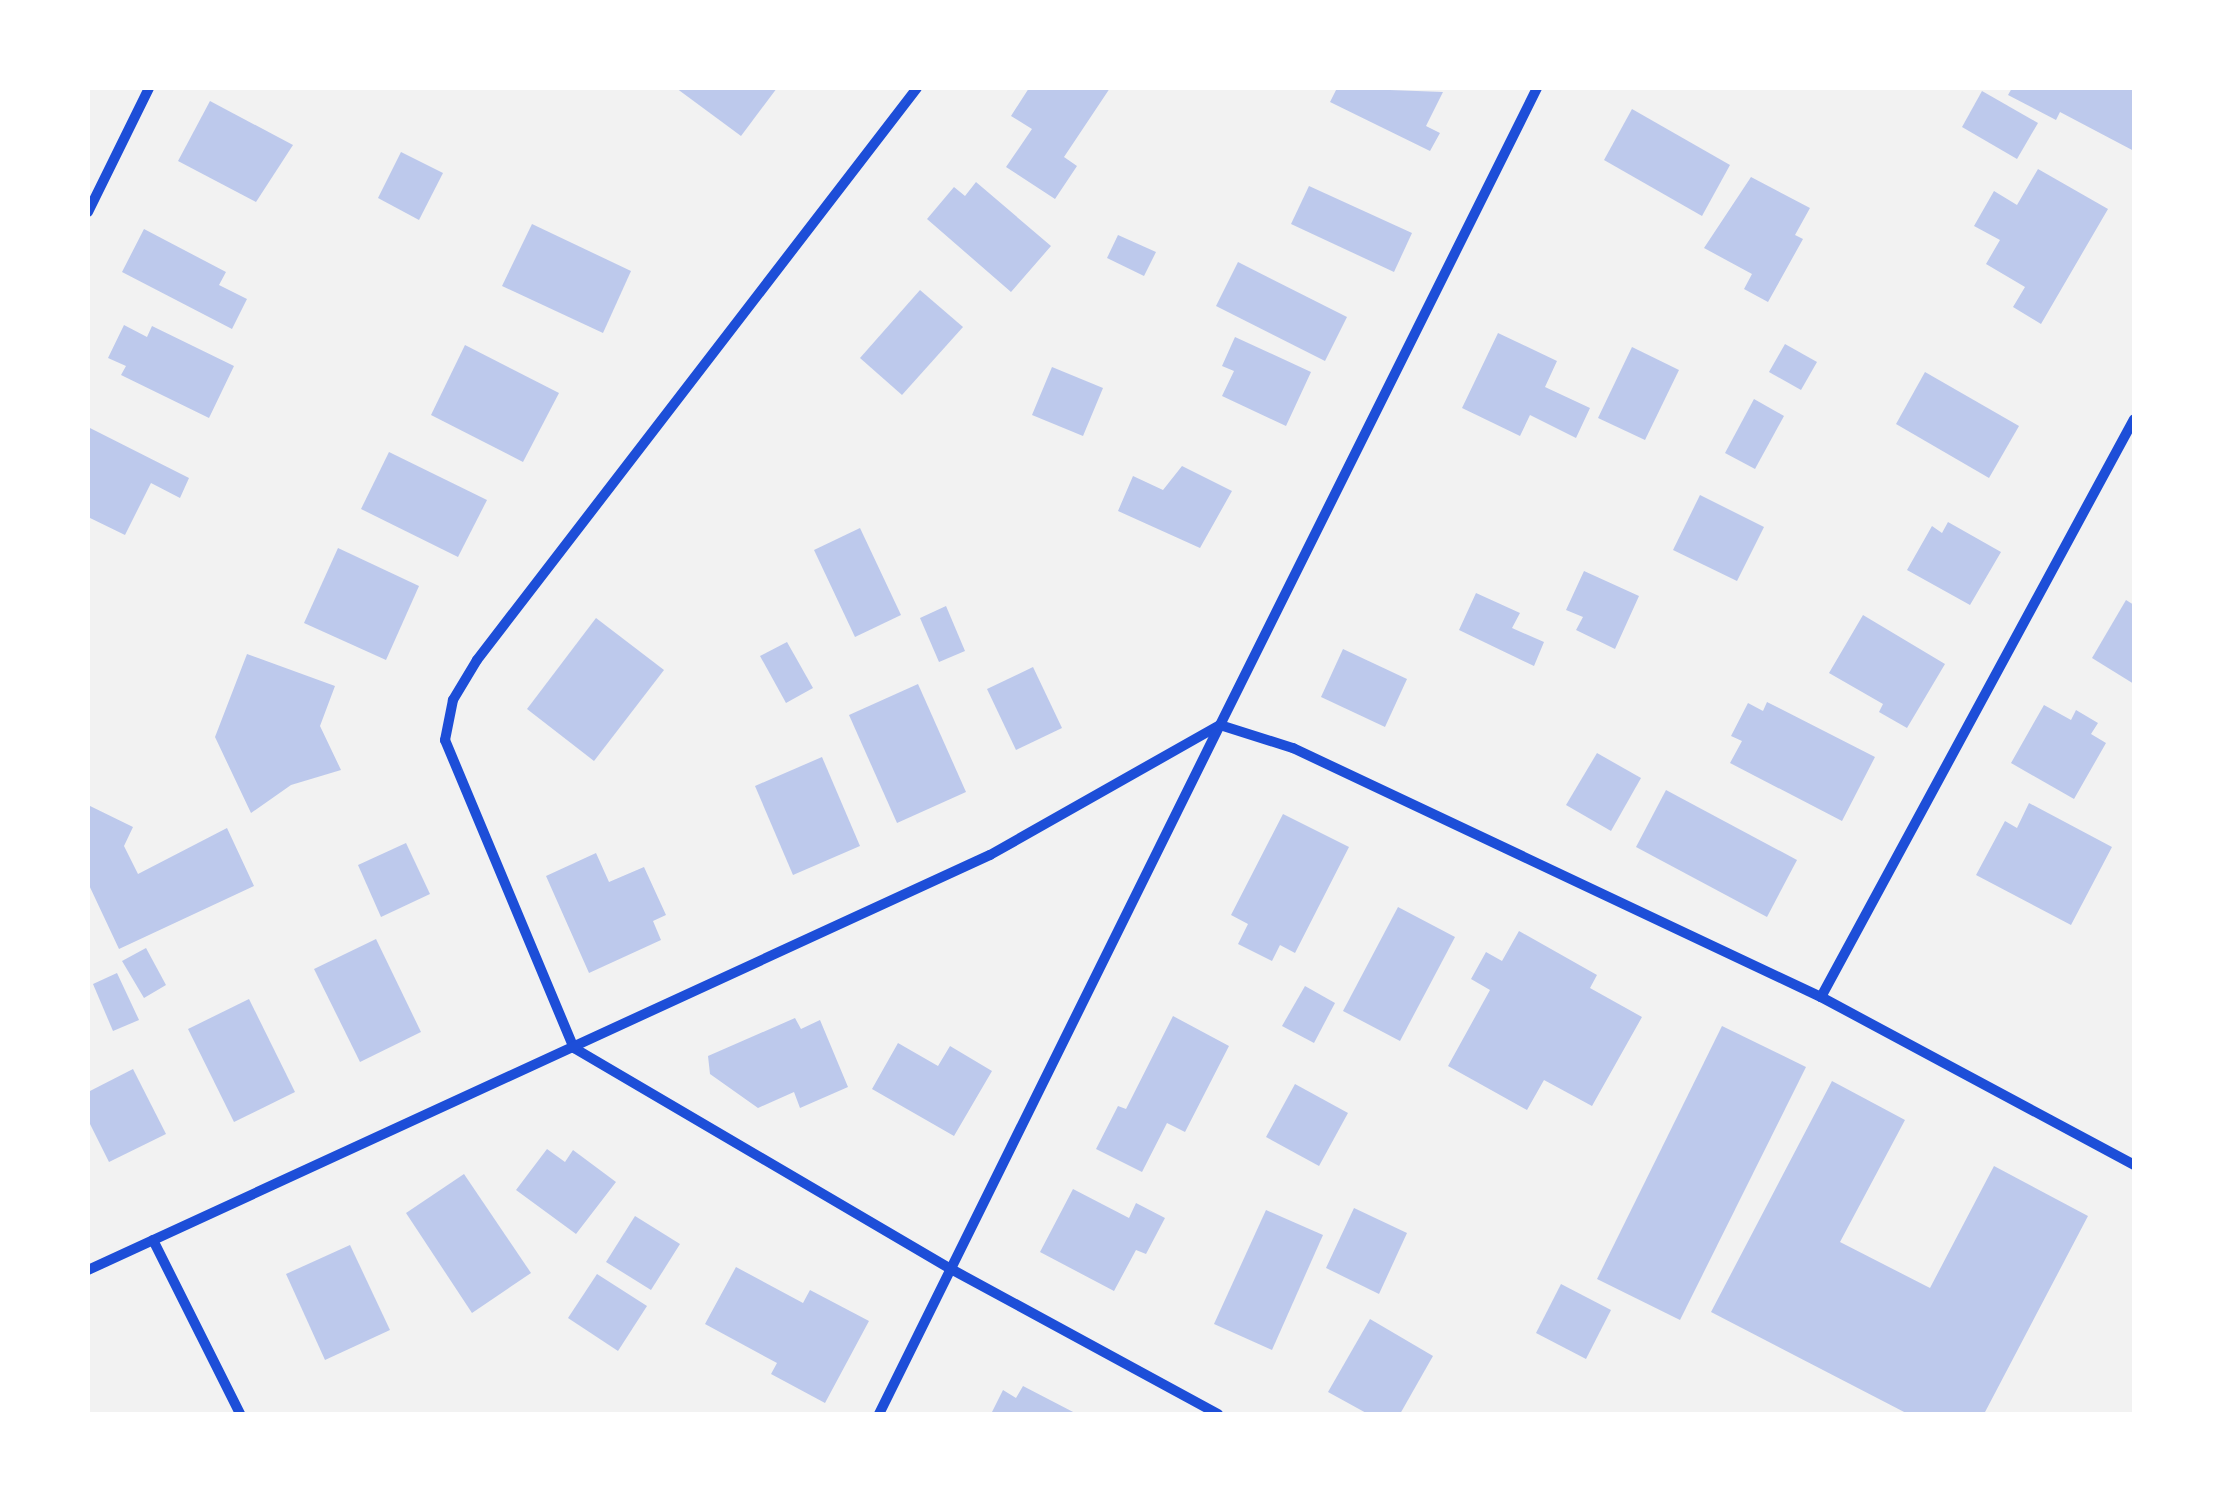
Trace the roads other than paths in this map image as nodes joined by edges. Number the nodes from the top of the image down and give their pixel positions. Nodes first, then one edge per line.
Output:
1 (149, 88) edge
2 (917, 88) edge
3 (1537, 88) edge
4 (88, 212) edge
5 (2134, 419) edge
6 (1220, 725) junction
7 (1821, 997) junction
8 (574, 1048) junction
9 (2134, 1164) edge
10 (153, 1240) junction
11 (951, 1269) junction
12 (88, 1270) edge
13 (240, 1414) edge
14 (879, 1414) edge
15 (1218, 1414) edge

1 - 4 street
2 - 8 street
3 - 6 street
5 - 7 street
6 - 7 street
6 - 8 street
6 - 11 street
7 - 9 street
8 - 10 street
8 - 11 street
10 - 12 street
10 - 13 street
11 - 14 street
11 - 15 street

